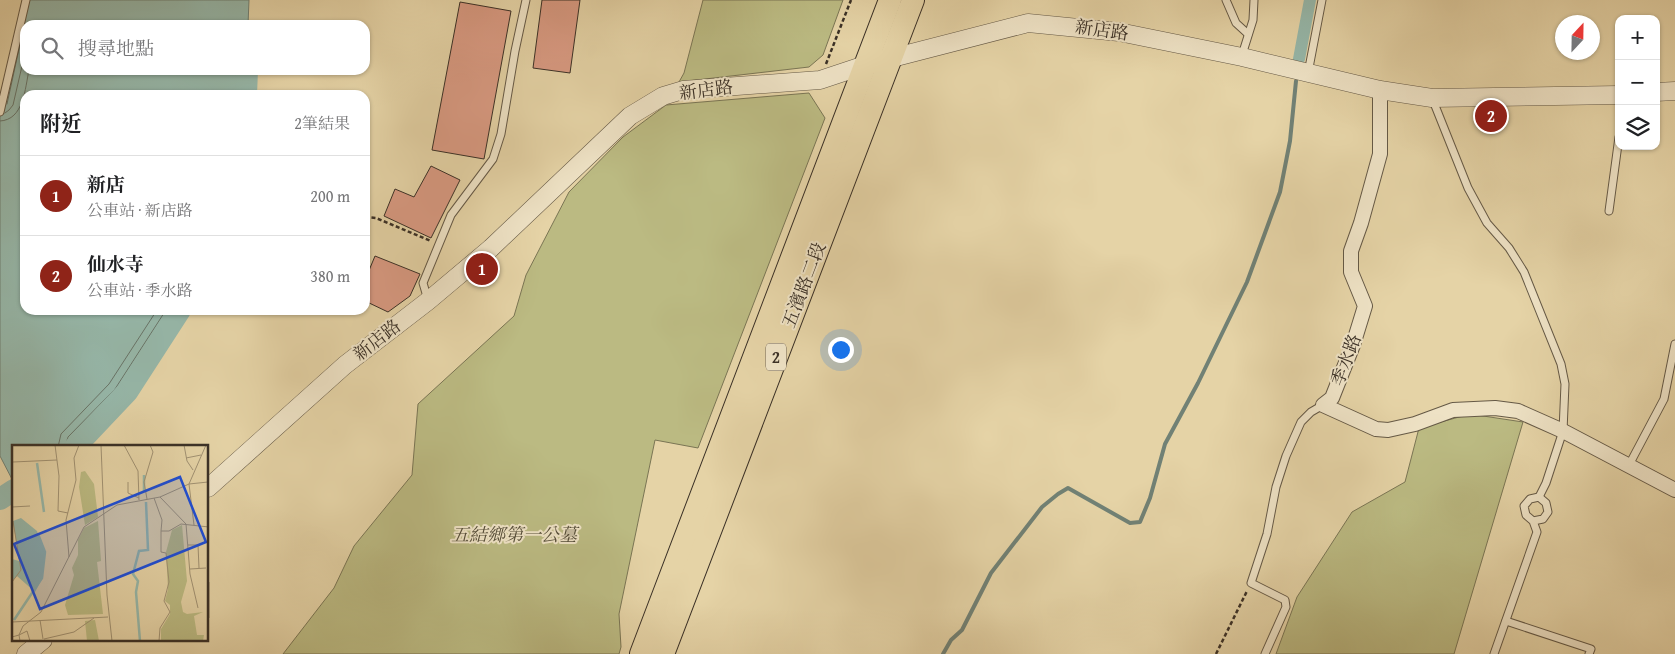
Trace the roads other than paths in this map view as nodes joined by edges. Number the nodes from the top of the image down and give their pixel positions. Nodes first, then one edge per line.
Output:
1 (26, 0) edge
2 (526, 0) edge
3 (890, 0) edge
4 (913, 0) edge
5 (1226, 0) edge
6 (1254, 0) edge
7 (1322, 0) edge
8 (21, 20) edge
9 (20, 26) edge
10 (1248, 34) junction
11 (1242, 57) junction
12 (890, 60) junction
13 (865, 65) junction
14 (1308, 73) junction
15 (1380, 90) junction
16 (1675, 91) edge
17 (1660, 92) edge
18 (1615, 95) edge
19 (1432, 98) junction
20 (0, 112) edge
21 (1617, 150) edge
22 (1609, 211) dead end
23 (428, 301) junction
24 (1675, 344) edge
25 (1323, 405) junction
26 (1563, 431) junction
27 (1629, 465) junction
28 (209, 487) edge
29 (1675, 490) edge
30 (1539, 497) junction
31 (1533, 521) junction
32 (1506, 621) junction
33 (41, 642) edge
34 (26, 654) edge
35 (641, 654) edge
36 (663, 654) edge
37 (1265, 654) edge
38 (1494, 654) edge
39 (1589, 654) edge

1 - 8 lane
2 - 23 lane
3 - 13 main road, 五濱路二段 / 2
4 - 12 main road, 五濱路二段 / 2
5 - 10 lane
6 - 10 lane
7 - 14 lane
9 - 20 lane
10 - 11 lane
11 - 12 street, 新店路
11 - 14 street, 新店路
12 - 13 street, 新店路
12 - 36 main road, 五濱路二段 / 2
13 - 23 street, 新店路
13 - 35 main road, 五濱路二段 / 2
14 - 15 street
15 - 19 street
15 - 25 street, 季水路
16 - 17 street
18 - 19 street
19 - 26 lane
21 - 22 lane
23 - 28 street, 新店路
24 - 27 lane
25 - 26 street, 季水路
25 - 37 lane
26 - 27 street, 季水路
26 - 30 lane
27 - 29 street, 季水路
30 - 31 lane
30 - 31 lane
31 - 32 lane
32 - 38 lane
32 - 39 lane
33 - 34 street

